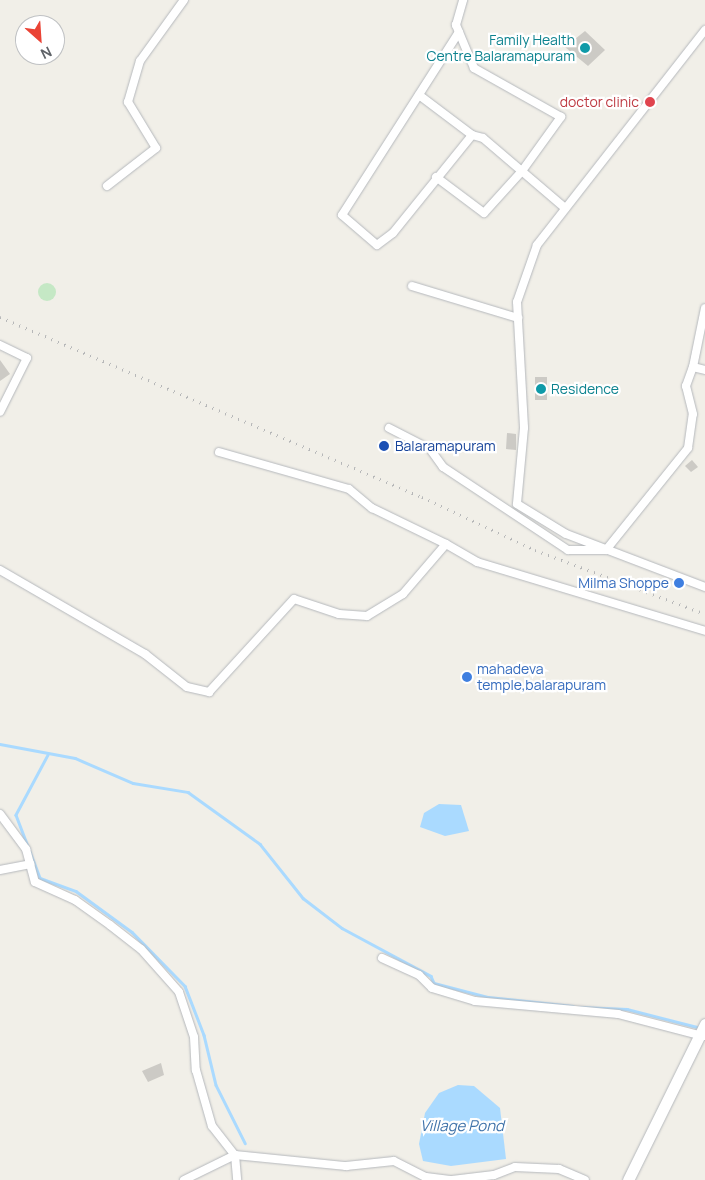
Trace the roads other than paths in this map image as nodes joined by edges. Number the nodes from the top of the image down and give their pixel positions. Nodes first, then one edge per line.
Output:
1 (184, 0) edge
2 (463, 0) edge
3 (705, 30) edge
4 (459, 32) junction
5 (419, 95) junction
6 (472, 135) junction
7 (522, 171) junction
8 (436, 177) junction
9 (107, 186) dead end
10 (565, 208) junction
11 (412, 286) dead end
12 (705, 308) edge
13 (518, 318) junction
14 (0, 345) edge
15 (693, 367) junction
16 (705, 370) edge
17 (0, 412) edge
18 (389, 428) dead end
19 (219, 452) dead end
20 (446, 544) junction
21 (606, 550) junction
22 (0, 570) edge
23 (705, 587) edge
24 (705, 631) edge
25 (0, 814) edge
26 (30, 864) junction
27 (0, 870) edge
28 (382, 958) dead end
29 (705, 1024) edge
30 (702, 1036) edge
31 (235, 1155) junction
32 (184, 1180) edge
33 (237, 1180) edge
34 (585, 1180) edge
35 (628, 1180) edge

1 - 9 street
2 - 4 street
3 - 10 street
4 - 5 street
4 - 7 street
5 - 6 street
5 - 8 street
6 - 7 street
6 - 8 street
7 - 8 street
7 - 10 street
10 - 13 street
11 - 13 street
12 - 15 street
13 - 21 street
14 - 17 street
15 - 16 street
15 - 21 street
18 - 21 street
19 - 20 street
20 - 22 street
20 - 24 street
21 - 23 street
25 - 26 street
26 - 27 street
26 - 31 street
28 - 30 street
29 - 30 main road
30 - 35 main road
31 - 32 street
31 - 33 street
31 - 34 street

